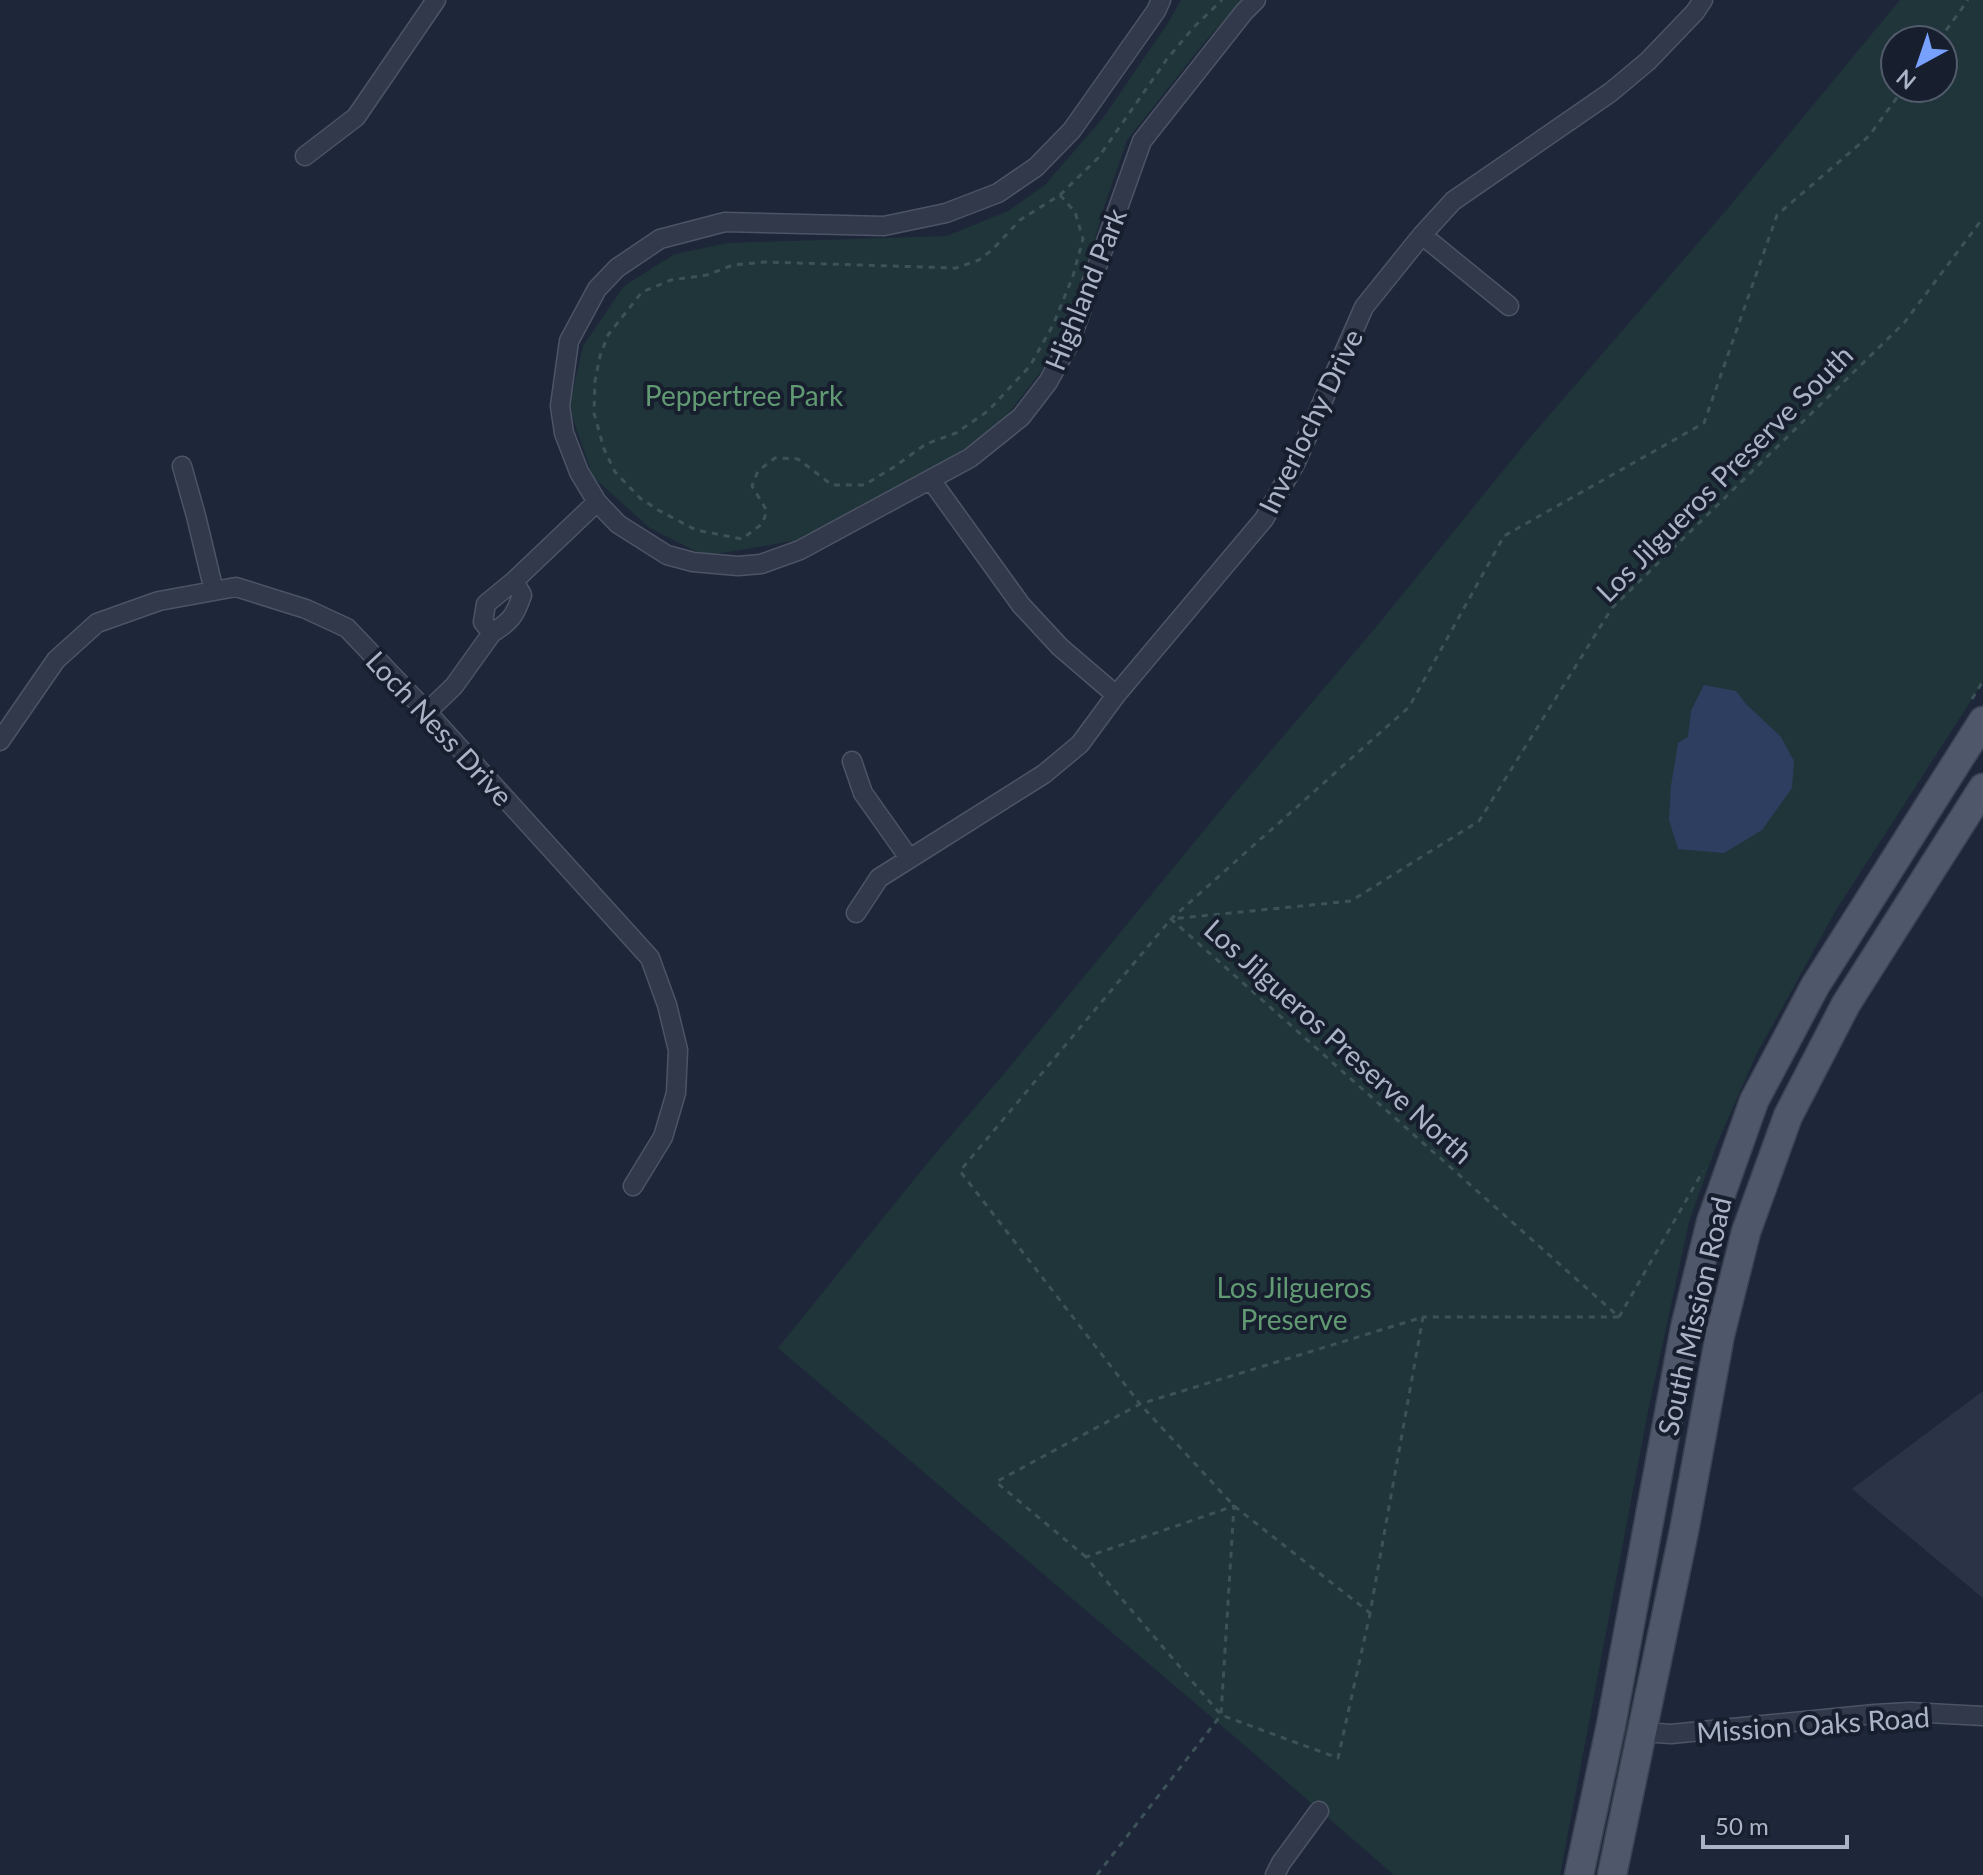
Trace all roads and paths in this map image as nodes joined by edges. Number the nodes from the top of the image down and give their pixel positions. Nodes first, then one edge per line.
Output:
1 (436, 0) edge
2 (1161, 0) edge
3 (1222, 0) edge
4 (1256, 0) edge
5 (1703, 0) edge
6 (1968, 0) edge
7 (1951, 24) edge
8 (1892, 104) edge
9 (305, 156) dead end
10 (1060, 195) junction
11 (1983, 218) edge
12 (1422, 235) junction
13 (1509, 306) dead end
14 (182, 466) dead end
15 (931, 480) junction
16 (597, 502) junction
17 (514, 581) junction
18 (214, 591) junction
19 (492, 633) junction
20 (1116, 695) junction
21 (427, 712) junction
22 (1983, 721) edge
23 (0, 741) edge
24 (852, 761) dead end
25 (1983, 788) edge
26 (909, 858) junction
27 (856, 913) dead end
28 (1171, 919) junction
29 (633, 1186) dead end
30 (1423, 1317) junction
31 (1140, 1404) junction
32 (1234, 1506) junction
33 (1086, 1557) junction
34 (1370, 1613) junction
35 (1221, 1715) junction
36 (1983, 1716) edge
37 (1643, 1732) junction
38 (1319, 1811) dead end
39 (1097, 1875) edge
40 (1275, 1875) edge
41 (1579, 1875) edge
42 (1612, 1875) edge

1 - 9 street
2 - 16 street, Highland Park
3 - 10 path
4 - 15 street, Highland Park
5 - 12 street, Inverlochy Drive
6 - 7 path
8 - 28 path, Los Jilgueros Preserve South
10 - 10 path
11 - 28 path, Los Jilgueros Preserve South
12 - 13 street
12 - 20 street, Inverlochy Drive
14 - 18 street
15 - 16 street, Highland Park
15 - 20 street
16 - 17 street
17 - 19 street
17 - 19 street
18 - 21 street, Loch Ness Drive
18 - 23 street, Loch Ness Drive
19 - 21 street
20 - 26 street, Inverlochy Drive
21 - 29 street, Loch Ness Drive
22 - 41 main road, South Mission Road
24 - 26 street
25 - 37 main road, South Mission Road
26 - 27 street, Inverlochy Drive
28 - 30 path, Los Jilgueros Preserve North
28 - 31 path, Los Jilgueros Preserve North
30 - 31 path, Los Jilgueros Preserve North
30 - 34 path
31 - 32 path, Los Jilgueros Preserve North
31 - 33 path, Los Jilgueros Preserve North
32 - 33 path
32 - 34 path, Los Jilgueros Preserve North
32 - 35 path
33 - 35 path
34 - 35 path
35 - 39 path
36 - 37 street, Mission Oaks Road
37 - 42 main road, South Mission Road
38 - 40 street

